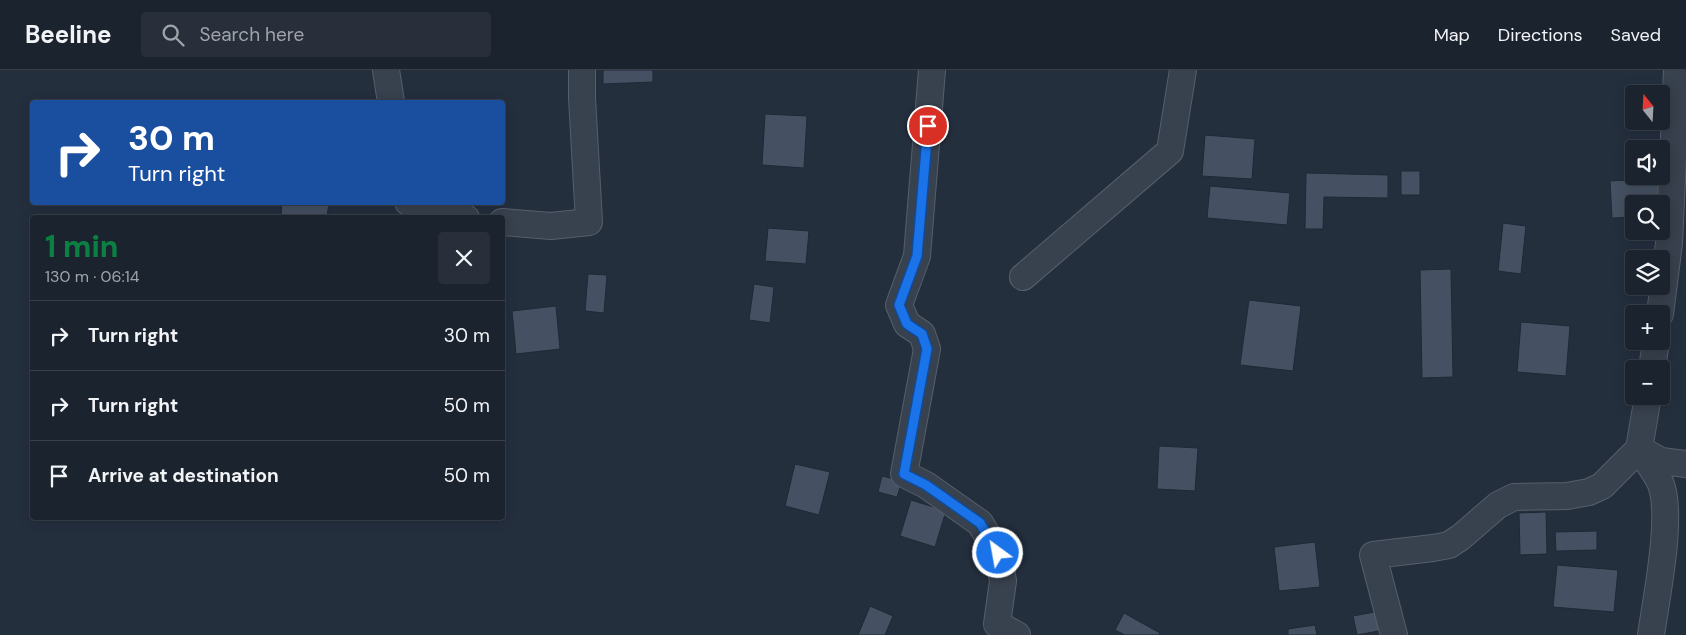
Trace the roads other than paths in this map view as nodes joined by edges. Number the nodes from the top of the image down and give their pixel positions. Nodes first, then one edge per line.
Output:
1 (386, 70) edge
2 (582, 70) edge
3 (932, 70) edge
4 (1183, 70) edge
5 (1677, 70) edge
6 (391, 100) edge
7 (412, 205) edge
8 (443, 215) edge
9 (505, 222) edge
10 (1023, 277) dead end
11 (1661, 305) edge
12 (1647, 405) edge
13 (1639, 449) junction
14 (1686, 464) edge
15 (1017, 635) edge
16 (1394, 635) edge
17 (1652, 635) edge

1 - 6 street
2 - 9 street
3 - 15 street
4 - 10 street
5 - 11 street
7 - 8 street
12 - 13 street
13 - 14 street
13 - 16 street
13 - 17 street

